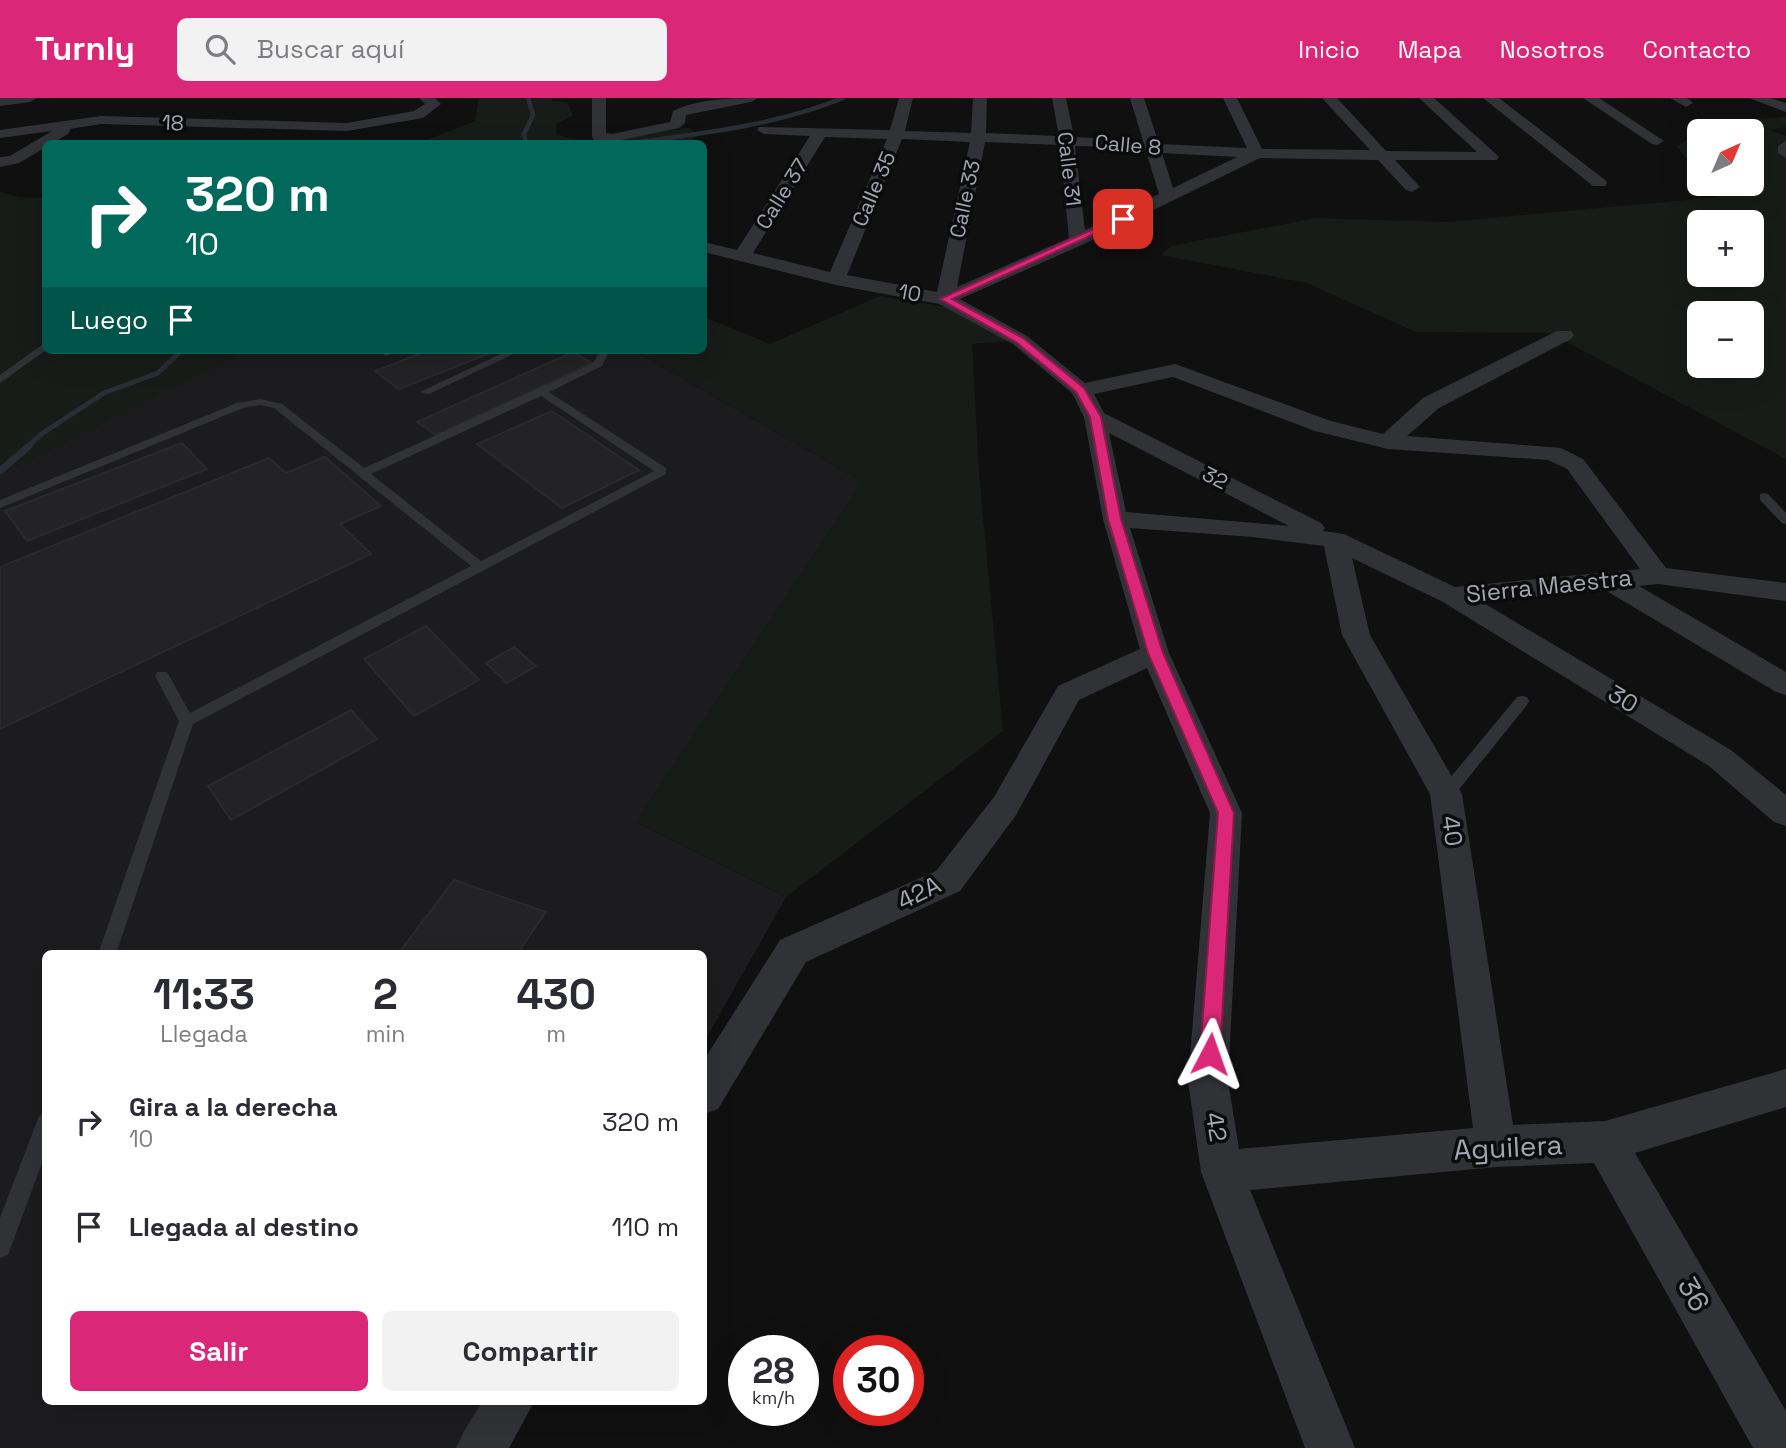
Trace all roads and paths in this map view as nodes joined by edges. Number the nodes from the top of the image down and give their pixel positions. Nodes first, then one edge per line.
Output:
1 (30, 98) edge
2 (426, 98) edge
3 (599, 98) edge
4 (751, 98) edge
5 (906, 98) edge
6 (980, 98) edge
7 (1059, 98) edge
8 (1137, 98) edge
9 (1230, 98) edge
10 (1329, 98) edge
11 (1426, 98) edge
12 (1490, 98) edge
13 (1590, 98) edge
14 (1760, 100) edge
15 (0, 102) edge
16 (1786, 108) edge
17 (76, 123) junction
18 (347, 127) junction
19 (764, 131) dead end
20 (820, 132) junction
21 (0, 134) edge
22 (896, 136) junction
23 (978, 138) junction
24 (45, 140) edge
25 (351, 140) edge
26 (1067, 141) junction
27 (1657, 141) dead end
28 (42, 142) edge
29 (1786, 146) edge
30 (1153, 148) junction
31 (1257, 153) junction
32 (1786, 153) edge
33 (1381, 156) junction
34 (7, 161) edge
35 (35, 167) dead end
36 (1599, 183) dead end
37 (1412, 187) dead end
38 (1168, 197) junction
39 (1078, 240) junction
40 (707, 248) edge
41 (743, 255) junction
42 (836, 279) junction
43 (945, 299) junction
44 (1564, 335) dead end
45 (42, 348) edge
46 (508, 354) edge
47 (603, 354) edge
48 (0, 380) edge
49 (1081, 390) junction
50 (541, 391) junction
51 (425, 392) dead end
52 (1095, 417) junction
53 (1388, 442) junction
54 (364, 473) junction
55 (1763, 497) dead end
56 (0, 504) edge
57 (1115, 519) junction
58 (1786, 520) edge
59 (1335, 540) junction
60 (481, 567) junction
61 (1658, 576) junction
62 (1608, 580) junction
63 (1786, 592) edge
64 (1452, 596) junction
65 (1156, 653) junction
66 (162, 676) dead end
67 (1786, 685) edge
68 (1522, 701) dead end
69 (187, 721) junction
70 (1446, 794) junction
71 (1786, 813) edge
72 (108, 950) edge
73 (1786, 1088) edge
74 (707, 1090) edge
75 (42, 1134) edge
76 (1605, 1142) junction
77 (1496, 1146) junction
78 (1222, 1172) junction
79 (0, 1247) edge
80 (508, 1405) edge
81 (481, 1448) edge
82 (1330, 1448) edge
83 (1779, 1448) edge

1 - 15 street
2 - 18 street, 18
3 - 4 street
5 - 22 street, Calle 35
6 - 23 street, Calle 33
7 - 26 street, Calle 31
8 - 30 street
9 - 31 street
10 - 33 street
11 - 33 street, Calle 8
12 - 36 street
13 - 27 street
14 - 16 street
17 - 18 street, 18
17 - 21 street, 18
17 - 24 street
18 - 25 street
19 - 20 street, Calle 8
20 - 22 street, Calle 8
20 - 41 street, Calle 37
22 - 23 street, Calle 8
22 - 42 street, Calle 35
23 - 26 street, Calle 8
23 - 43 street, Calle 33
26 - 30 street, Calle 8
26 - 39 street, Calle 31
28 - 34 street
29 - 32 street
30 - 31 street, Calle 8
30 - 38 street
31 - 33 street, Calle 8
31 - 38 street, 10
33 - 37 street
34 - 35 street
38 - 39 street, 10
39 - 43 street, 10
40 - 41 street, 10
41 - 42 street, 10
42 - 43 street, 10
43 - 49 street, 42
44 - 53 street
45 - 48 lane
46 - 51 lane
47 - 50 lane
49 - 52 street, 42
49 - 53 street
50 - 54 lane
50 - 60 lane
52 - 57 street, 42
52 - 59 street, 32
53 - 61 street
54 - 56 lane
54 - 60 lane
55 - 58 lane
57 - 59 street, Sierra Maestra
57 - 65 street, 42
59 - 64 street, Sierra Maestra
59 - 70 street, 40
60 - 69 lane
61 - 62 street, Sierra Maestra
61 - 63 street, Sierra Maestra
62 - 64 street, Sierra Maestra
62 - 67 street
64 - 71 street, 30
65 - 74 street, 42A
65 - 78 street, 42
66 - 69 lane
68 - 70 lane
69 - 72 lane
70 - 77 street, 40
73 - 76 street, Aguilera
75 - 79 lane
76 - 77 street, Aguilera
76 - 83 street, 36
77 - 78 street, Aguilera
78 - 82 street, 42
80 - 81 street

